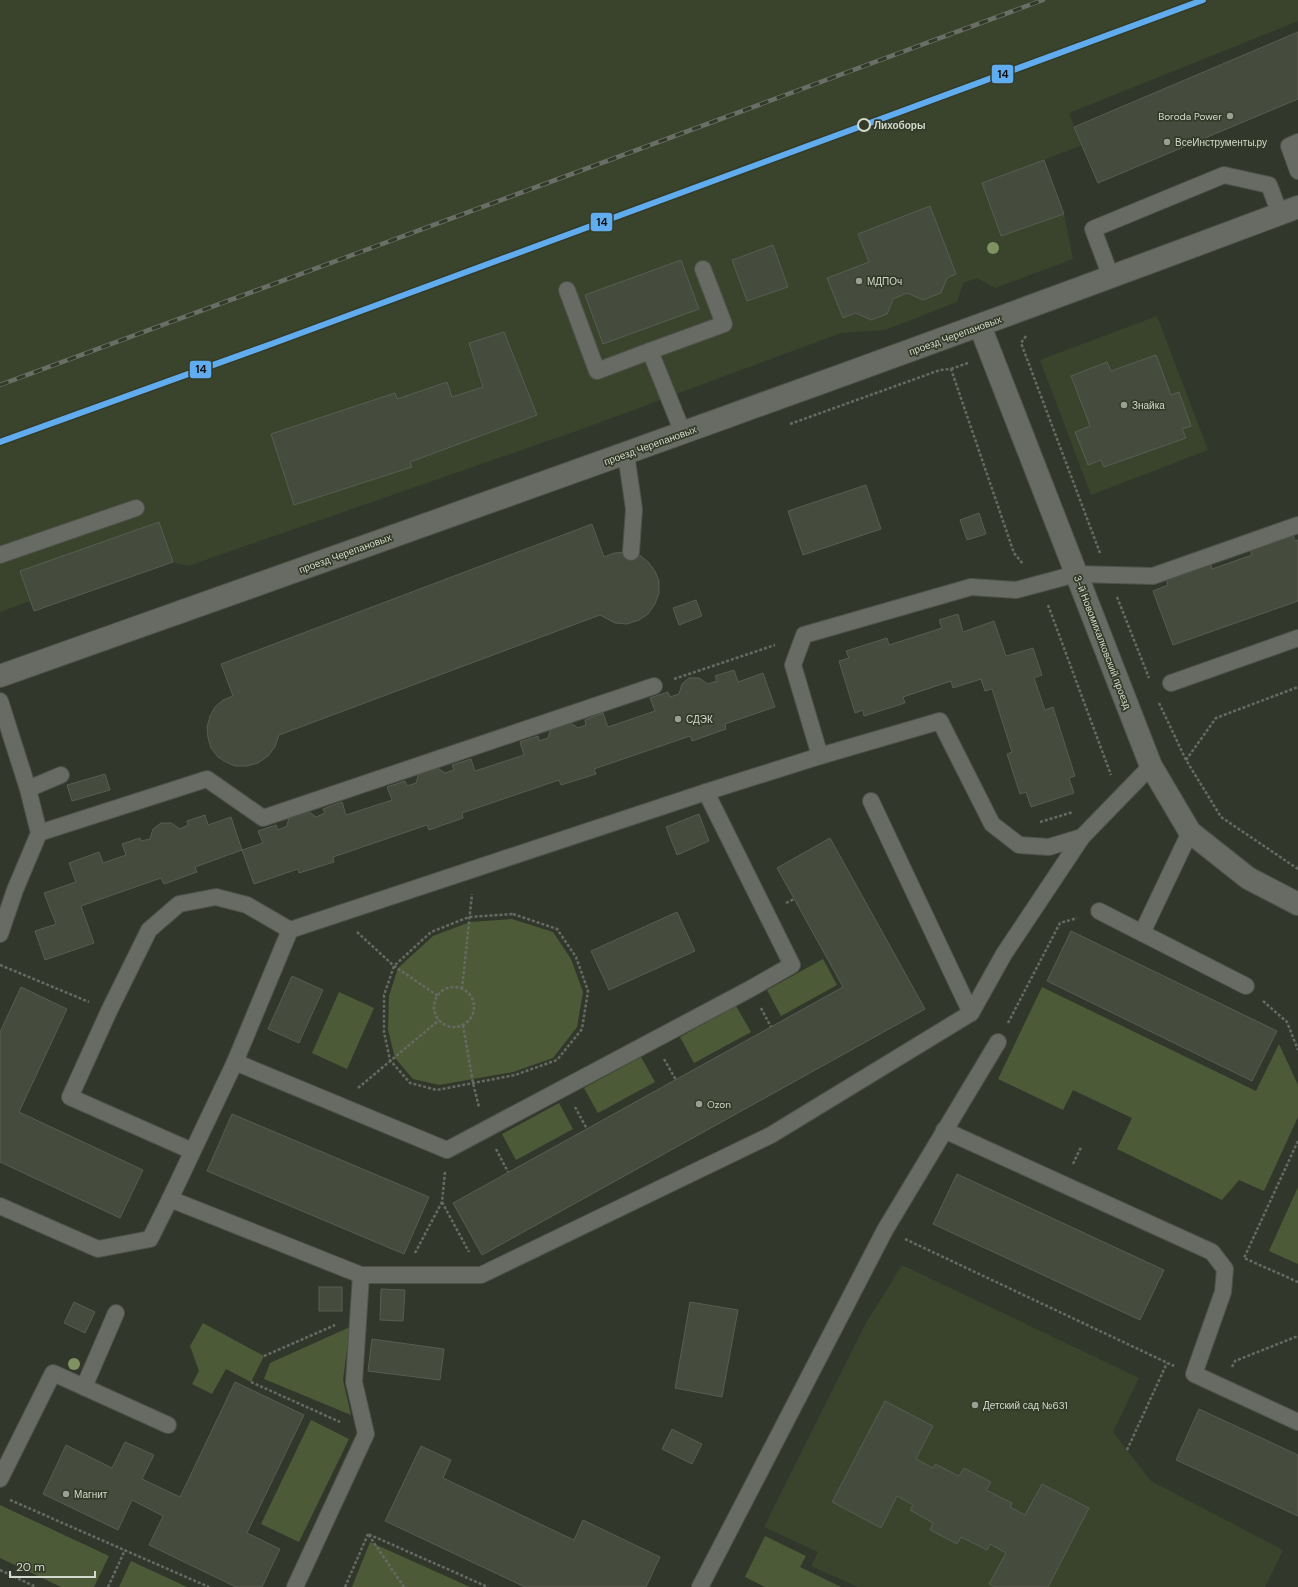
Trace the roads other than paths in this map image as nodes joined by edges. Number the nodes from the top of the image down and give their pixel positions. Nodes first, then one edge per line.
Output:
1 (1298, 142) edge
2 (1298, 170) edge
3 (1289, 211) edge
4 (703, 269) dead end
5 (1111, 277) junction
6 (567, 290) dead end
7 (980, 326) junction
8 (650, 351) junction
9 (683, 433) junction
10 (626, 454) junction
11 (136, 508) dead end
12 (1298, 525) edge
13 (631, 552) dead end
14 (0, 556) edge
15 (1076, 574) junction
16 (1298, 638) edge
17 (0, 676) edge
18 (1171, 683) dead end
19 (654, 686) road end
20 (0, 701) edge
21 (820, 756) junction
22 (1151, 766) junction
23 (61, 775) dead end
24 (28, 789) junction
25 (706, 792) junction
26 (871, 801) dead end
27 (39, 832) junction
28 (1190, 832) junction
29 (1082, 837) junction
30 (1298, 904) edge
31 (1099, 911) road end
32 (290, 930) junction
33 (1142, 933) junction
34 (0, 934) edge
35 (1246, 986) road end
36 (971, 1013) junction
37 (998, 1042) road end
38 (235, 1062) junction
39 (944, 1130) junction
40 (192, 1151) junction
41 (170, 1199) junction
42 (0, 1206) edge
43 (361, 1275) junction
44 (116, 1313) dead end
45 (84, 1387) junction
46 (1298, 1422) edge
47 (168, 1425) dead end
48 (0, 1479) edge
49 (295, 1587) edge
50 (700, 1587) edge

1 - 2 lane
3 - 5 street, проезд Черепановых
3 - 5 lane
4 - 8 lane
5 - 7 street, проезд Черепановых
6 - 8 lane
7 - 9 street, проезд Черепановых
7 - 15 street, 3-й Новомихалковский проезд
8 - 9 lane
9 - 10 street, проезд Черепановых
10 - 13 lane
10 - 17 street, проезд Черепановых
11 - 14 lane
12 - 15 lane
15 - 21 lane
15 - 22 street, 3-й Новомихалковский проезд
16 - 18 lane
19 - 27 lane
20 - 24 lane
21 - 25 lane
21 - 29 lane
22 - 28 street, 3-й Новомихалковский проезд
22 - 29 lane
23 - 24 lane
24 - 27 lane
25 - 32 lane
25 - 38 lane
26 - 36 lane
27 - 34 lane
28 - 30 street, 3-й Новомихалковский проезд
28 - 33 lane
29 - 36 lane
31 - 33 lane
32 - 38 lane
32 - 40 lane
33 - 35 lane
36 - 43 lane
37 - 39 lane
38 - 40 lane
39 - 46 lane
39 - 50 lane
40 - 41 lane
41 - 42 lane
41 - 43 lane
43 - 49 lane
44 - 45 lane
45 - 47 lane
45 - 48 lane

